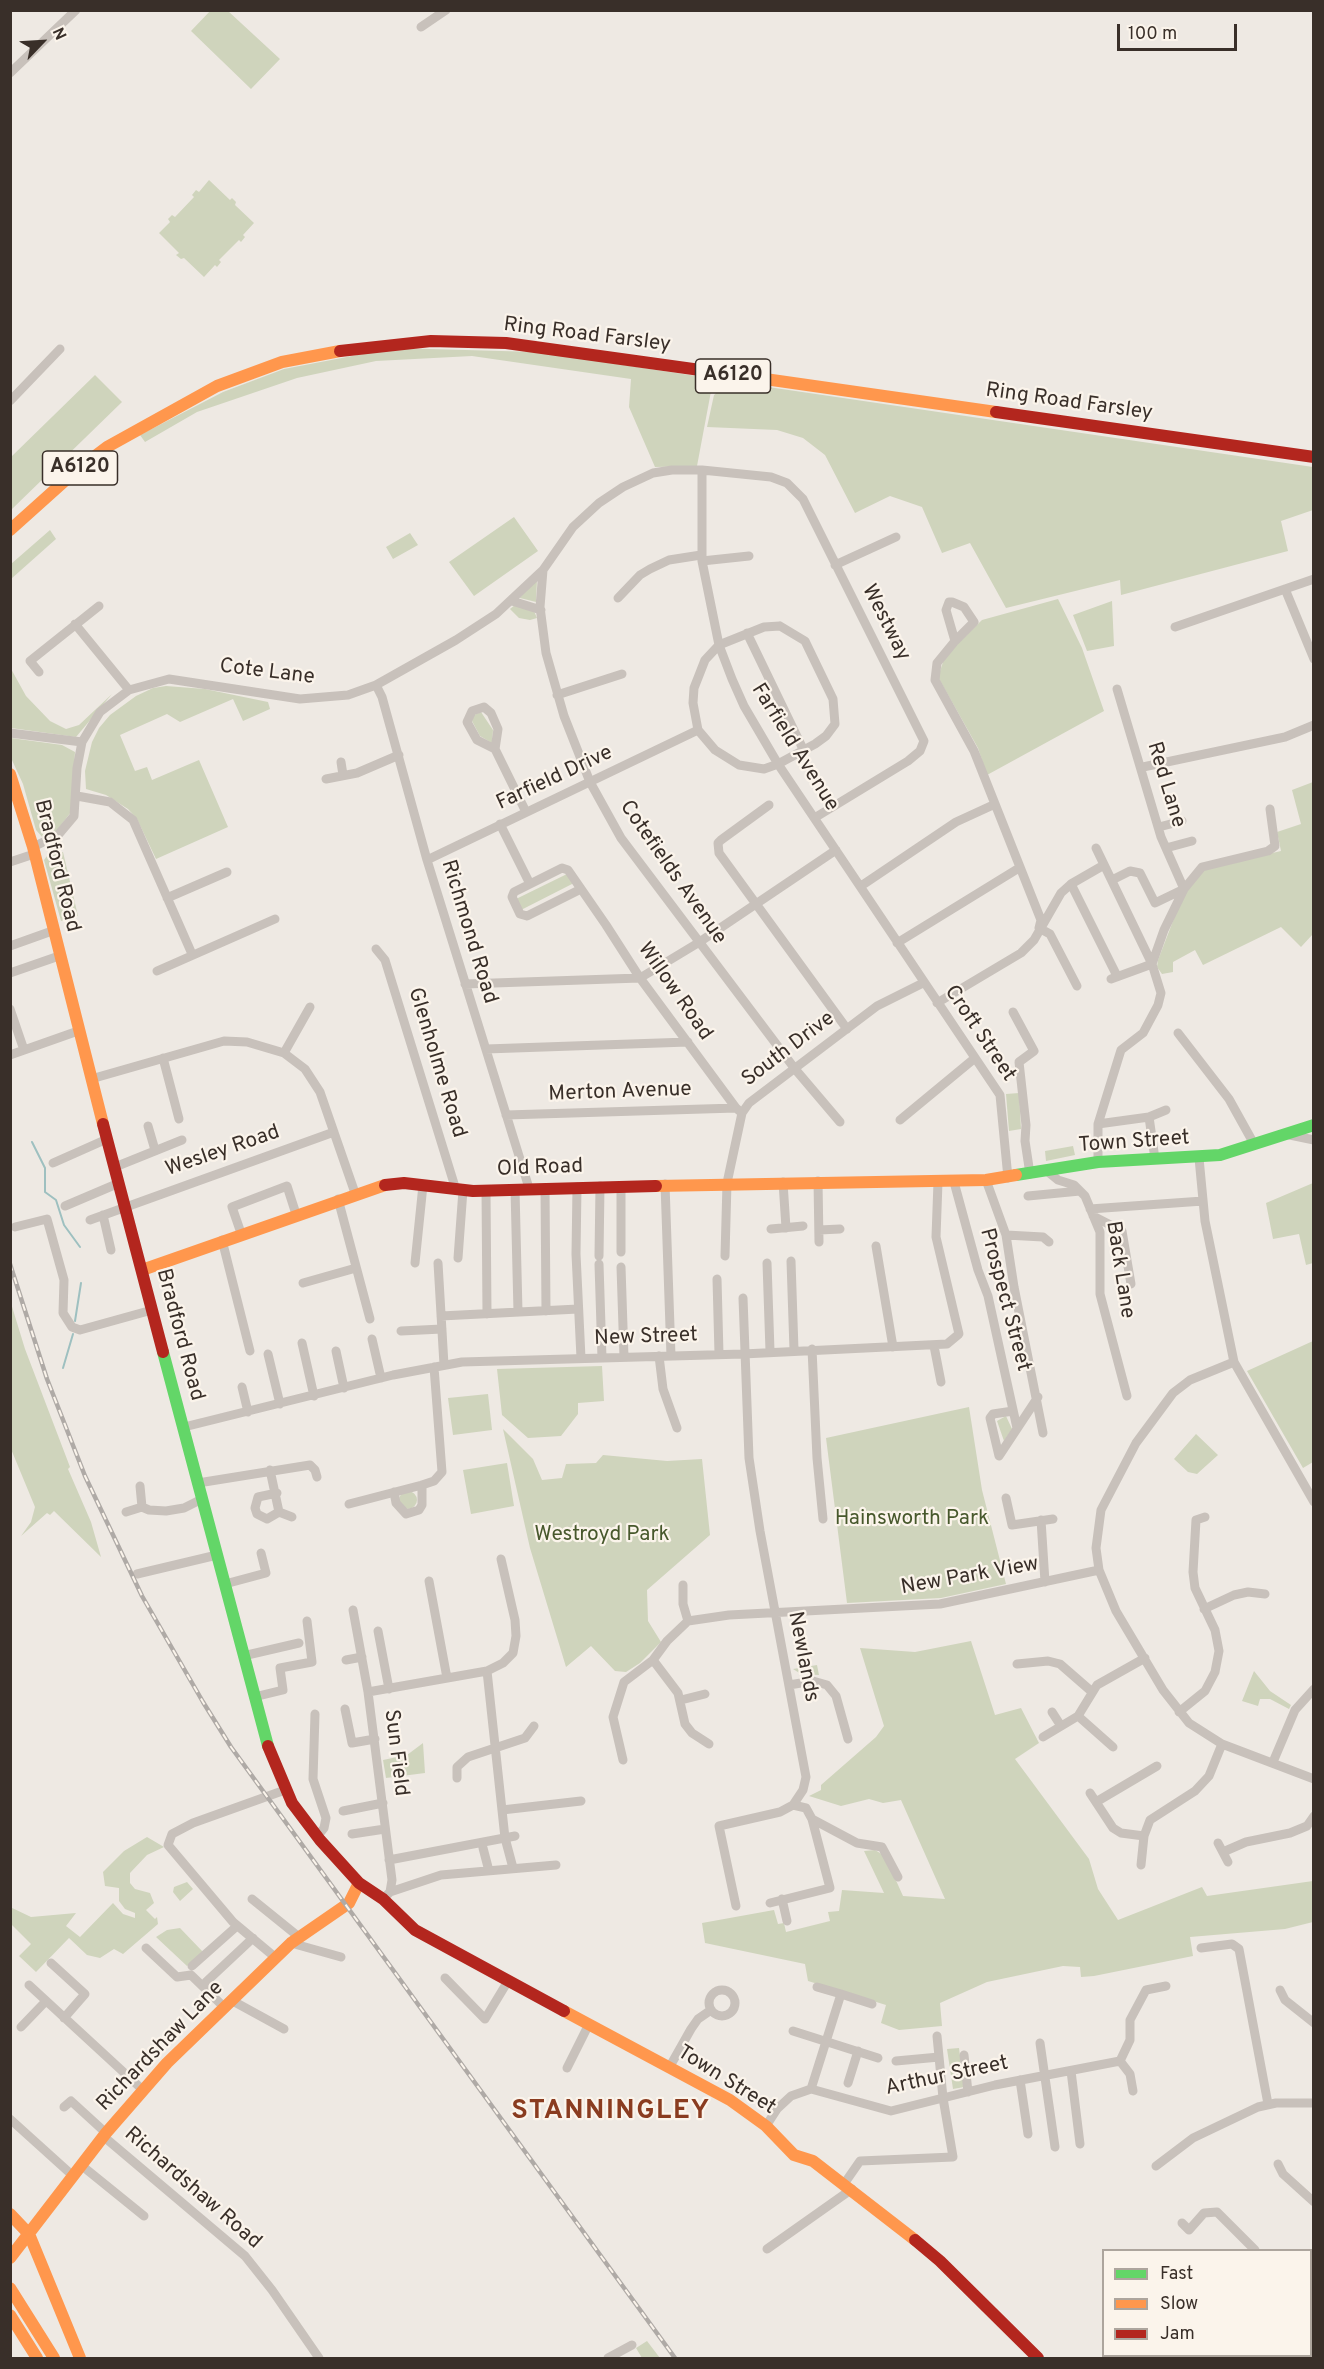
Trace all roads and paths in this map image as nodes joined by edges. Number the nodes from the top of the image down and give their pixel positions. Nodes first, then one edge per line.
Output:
1 (76, 10) edge
2 (446, 10) edge
3 (421, 27) dead end
4 (10, 73) edge
5 (60, 349) dead end
6 (10, 401) edge
7 (1314, 458) edge
8 (702, 470) junction
9 (10, 530) edge
10 (896, 537) dead end
11 (749, 556) dead end
12 (702, 558) junction
13 (836, 565) junction
14 (543, 570) junction
15 (1314, 579) edge
16 (1285, 589) junction
17 (618, 598) dead end
18 (512, 601) junction
19 (99, 606) dead end
20 (541, 610) junction
21 (75, 624) junction
22 (1175, 627) dead end
23 (747, 633) junction
24 (955, 641) dead end
25 (719, 645) junction
26 (1314, 659) edge
27 (39, 672) dead end
28 (622, 674) dead end
29 (376, 686) junction
30 (1118, 689) dead end
31 (129, 690) junction
32 (557, 695) junction
33 (1314, 725) edge
34 (698, 730) junction
35 (10, 733) edge
36 (82, 742) junction
37 (495, 749) junction
38 (804, 751) junction
39 (399, 754) junction
40 (341, 762) dead end
41 (778, 764) junction
42 (1143, 767) junction
43 (11, 776) edge
44 (343, 776) junction
45 (326, 779) dead end
46 (590, 782) junction
47 (77, 796) junction
48 (769, 805) dead end
49 (993, 805) junction
50 (1270, 809) dead end
51 (526, 812) junction
52 (816, 817) junction
53 (1182, 821) dead end
54 (500, 824) junction
55 (1159, 827) junction
56 (1192, 841) dead end
57 (1096, 848) dead end
58 (1166, 848) junction
59 (33, 850) junction
60 (836, 850) junction
61 (427, 860) junction
62 (10, 861) edge
63 (1104, 865) junction
64 (1019, 868) junction
65 (227, 872) dead end
66 (1112, 880) junction
67 (530, 884) junction
68 (1071, 884) junction
69 (861, 886) junction
70 (581, 889) junction
71 (1184, 889) junction
72 (167, 898) junction
73 (756, 905) junction
74 (274, 919) dead end
75 (1039, 928) junction
76 (52, 931) junction
77 (698, 943) junction
78 (897, 943) junction
79 (10, 946) edge
80 (376, 949) dead end
81 (192, 954) junction
82 (59, 956) junction
83 (1152, 964) junction
84 (157, 971) dead end
85 (10, 973) edge
86 (640, 978) junction
87 (923, 983) junction
88 (465, 984) junction
89 (1077, 986) dead end
90 (937, 1004) junction
91 (310, 1007) dead end
92 (10, 1009) edge
93 (1013, 1012) dead end
94 (847, 1029) junction
95 (78, 1031) junction
96 (1178, 1033) dead end
97 (688, 1042) junction
98 (486, 1049) junction
99 (24, 1050) junction
100 (284, 1053) junction
101 (10, 1055) edge
102 (163, 1058) junction
103 (975, 1058) junction
104 (795, 1069) junction
105 (91, 1079) junction
106 (739, 1110) junction
107 (1166, 1110) dead end
108 (506, 1115) junction
109 (1149, 1117) junction
110 (179, 1119) dead end
111 (900, 1120) dead end
112 (840, 1122) dead end
113 (1098, 1124) junction
114 (148, 1125) dead end
115 (1314, 1125) edge
116 (334, 1132) junction
117 (1283, 1134) junction
118 (107, 1139) junction
119 (182, 1140) dead end
120 (1314, 1140) edge
121 (1254, 1144) junction
122 (154, 1150) junction
123 (1199, 1158) junction
124 (1155, 1159) junction
125 (1098, 1162) junction
126 (53, 1163) dead end
127 (115, 1167) junction
128 (1047, 1171) junction
129 (1030, 1174) junction
130 (1008, 1178) junction
131 (986, 1180) junction
132 (818, 1181) junction
133 (783, 1182) junction
134 (938, 1182) junction
135 (954, 1182) junction
136 (727, 1183) junction
137 (119, 1184) junction
138 (423, 1185) junction
139 (665, 1185) junction
140 (600, 1186) junction
141 (621, 1186) junction
142 (577, 1187) junction
143 (529, 1188) junction
144 (545, 1188) junction
145 (515, 1189) junction
146 (459, 1190) junction
147 (486, 1190) junction
148 (1080, 1191) junction
149 (355, 1193) junction
150 (1032, 1198) dead end
151 (338, 1199) junction
152 (1203, 1201) junction
153 (125, 1205) junction
154 (65, 1206) dead end
155 (1092, 1213) junction
156 (296, 1214) junction
157 (103, 1215) junction
158 (90, 1220) dead end
159 (803, 1226) dead end
160 (15, 1227) dead end
161 (786, 1228) junction
162 (771, 1229) dead end
163 (840, 1229) dead end
164 (819, 1230) junction
165 (241, 1233) junction
166 (1006, 1235) junction
167 (222, 1240) junction
168 (819, 1242) dead end
169 (1049, 1242) dead end
170 (876, 1246) dead end
171 (111, 1250) dead end
172 (621, 1252) dead end
173 (725, 1256) dead end
174 (458, 1258) dead end
175 (791, 1261) dead end
176 (415, 1263) dead end
177 (438, 1263) dead end
178 (767, 1263) dead end
179 (621, 1267) dead end
180 (356, 1268) junction
181 (142, 1270) junction
182 (717, 1278) dead end
183 (303, 1283) dead end
184 (1131, 1284) dead end
185 (743, 1298) dead end
186 (578, 1309) junction
187 (152, 1310) junction
188 (546, 1311) junction
189 (518, 1312) junction
190 (487, 1314) junction
191 (441, 1316) junction
192 (370, 1319) dead end
193 (442, 1329) junction
194 (401, 1331) dead end
195 (372, 1339) dead end
196 (302, 1343) dead end
197 (934, 1346) junction
198 (893, 1347) junction
199 (812, 1349) junction
200 (250, 1350) dead end
201 (794, 1350) junction
202 (336, 1351) dead end
203 (770, 1351) junction
204 (268, 1354) dead end
205 (719, 1354) junction
206 (743, 1354) junction
207 (659, 1356) junction
208 (671, 1356) junction
209 (624, 1357) junction
210 (581, 1358) junction
211 (602, 1358) junction
212 (1234, 1362) junction
213 (439, 1366) junction
214 (381, 1378) junction
215 (941, 1382) dead end
216 (242, 1387) dead end
217 (344, 1388) junction
218 (314, 1396) junction
219 (1127, 1396) dead end
220 (1038, 1397) junction
221 (280, 1404) junction
222 (1013, 1410) junction
223 (248, 1412) junction
224 (184, 1427) junction
225 (677, 1428) dead end
226 (1017, 1428) junction
227 (1043, 1433) dead end
228 (270, 1470) junction
229 (317, 1477) dead end
230 (198, 1483) junction
231 (422, 1485) junction
232 (140, 1486) dead end
233 (394, 1492) junction
234 (277, 1493) junction
235 (1006, 1498) dead end
236 (202, 1499) junction
237 (1314, 1502) edge
238 (349, 1504) dead end
239 (142, 1507) junction
240 (126, 1512) dead end
241 (279, 1512) junction
242 (292, 1517) dead end
243 (1196, 1518) dead end
244 (823, 1519) dead end
245 (1053, 1519) dead end
246 (1041, 1520) junction
247 (261, 1553) dead end
248 (217, 1555) junction
249 (501, 1558) dead end
250 (1099, 1570) junction
251 (137, 1574) dead end
252 (429, 1581) dead end
253 (1046, 1582) junction
254 (1260, 1582) dead end
255 (225, 1584) junction
256 (683, 1585) dead end
257 (1204, 1609) junction
258 (353, 1610) dead end
259 (775, 1614) junction
260 (307, 1622) dead end
261 (688, 1622) junction
262 (378, 1631) dead end
263 (299, 1642) dead end
264 (243, 1656) junction
265 (362, 1657) junction
266 (1145, 1659) junction
267 (346, 1660) dead end
268 (653, 1660) junction
269 (1028, 1663) junction
270 (1017, 1664) dead end
271 (487, 1671) junction
272 (1028, 1674) dead end
273 (447, 1678) junction
274 (789, 1686) junction
275 (389, 1689) junction
276 (1314, 1689) edge
277 (369, 1692) junction
278 (1091, 1692) junction
279 (705, 1694) dead end
280 (254, 1698) junction
281 (681, 1700) junction
282 (345, 1709) dead end
283 (1052, 1712) dead end
284 (1179, 1712) junction
285 (315, 1714) dead end
286 (1078, 1716) junction
287 (534, 1726) dead end
288 (1061, 1726) junction
289 (1043, 1737) dead end
290 (375, 1739) junction
291 (848, 1739) dead end
292 (709, 1744) dead end
293 (1222, 1744) junction
294 (1113, 1747) dead end
295 (495, 1748) junction
296 (623, 1760) dead end
297 (1273, 1762) junction
298 (1157, 1766) dead end
299 (457, 1778) dead end
300 (1314, 1779) edge
301 (285, 1790) junction
302 (581, 1801) dead end
303 (383, 1803) junction
304 (793, 1805) junction
305 (502, 1810) junction
306 (343, 1811) dead end
307 (1314, 1816) edge
308 (813, 1819) junction
309 (385, 1829) junction
310 (352, 1834) dead end
311 (1144, 1836) junction
312 (317, 1837) junction
313 (510, 1837) junction
314 (483, 1848) dead end
315 (389, 1860) junction
316 (1228, 1862) dead end
317 (556, 1865) dead end
318 (1141, 1865) dead end
319 (513, 1868) junction
320 (489, 1871) junction
321 (898, 1877) dead end
322 (359, 1883) junction
323 (386, 1895) junction
324 (252, 1899) dead end
325 (782, 1899) junction
326 (770, 1902) dead end
327 (736, 1906) dead end
328 (787, 1921) dead end
329 (237, 1926) junction
330 (253, 1938) junction
331 (295, 1940) junction
332 (146, 1948) dead end
333 (1201, 1948) dead end
334 (276, 1958) junction
335 (341, 1958) dead end
336 (51, 1963) dead end
337 (192, 1966) dead end
338 (445, 1978) dead end
339 (508, 1981) junction
340 (206, 1982) dead end
341 (29, 1985) dead end
342 (1166, 1986) dead end
343 (816, 1987) dead end
344 (1280, 1990) dead end
345 (841, 1994) junction
346 (46, 2001) junction
347 (227, 2004) junction
348 (872, 2004) dead end
349 (711, 2010) dead end
350 (64, 2018) junction
351 (1314, 2023) edge
352 (588, 2024) junction
353 (21, 2027) dead end
354 (284, 2029) dead end
355 (792, 2031) dead end
356 (937, 2036) dead end
357 (827, 2042) junction
358 (1040, 2043) dead end
359 (858, 2051) junction
360 (964, 2055) dead end
361 (939, 2056) junction
362 (878, 2058) dead end
363 (896, 2061) dead end
364 (1120, 2061) junction
365 (567, 2068) dead end
366 (669, 2068) junction
367 (1071, 2071) junction
368 (1046, 2075) junction
369 (1020, 2080) junction
370 (848, 2082) dead end
371 (811, 2089) junction
372 (144, 2091) junction
373 (1133, 2091) dead end
374 (968, 2092) junction
375 (943, 2098) junction
376 (1314, 2103) edge
377 (1268, 2104) junction
378 (64, 2107) dead end
379 (10, 2119) edge
380 (766, 2126) junction
381 (105, 2134) junction
382 (1028, 2134) dead end
383 (1080, 2144) dead end
384 (1055, 2147) dead end
385 (81, 2164) junction
386 (1278, 2164) dead end
387 (1156, 2166) dead end
388 (72, 2175) junction
389 (848, 2186) junction
390 (1314, 2202) edge
391 (10, 2214) edge
392 (144, 2216) dead end
393 (1182, 2223) dead end
394 (29, 2234) junction
395 (768, 2249) dead end
396 (1254, 2249) edge
397 (10, 2258) edge
398 (10, 2288) edge
399 (10, 2315) edge
400 (632, 2345) dead end
401 (37, 2358) edge
402 (54, 2358) edge
403 (80, 2358) edge
404 (319, 2358) edge
405 (608, 2358) edge
406 (1038, 2358) edge

1 - 4 street
2 - 3 street
5 - 6 street
7 - 9 main road, Ring Road Farsley / A6120
8 - 12 street, Farfield Avenue
8 - 13 street, Westway
8 - 14 street
10 - 13 street
11 - 12 street
12 - 17 street
12 - 25 street, Farfield Avenue
13 - 52 street, Westway
14 - 18 street, Cote Lane
14 - 20 street, Cotefields Avenue
15 - 16 street
16 - 22 street
16 - 26 street
18 - 20 street
18 - 29 street, Cote Lane
19 - 21 street
20 - 32 street, Cotefields Avenue
21 - 27 street
21 - 31 street
23 - 25 street
23 - 38 street
23 - 38 street
24 - 49 street
25 - 34 street
25 - 41 street, Farfield Avenue
28 - 32 street
29 - 31 street, Cote Lane
29 - 39 street, Richmond Road
30 - 42 street, Red Lane
31 - 36 street, Cote Lane
32 - 46 street, Cotefields Avenue
33 - 42 street
34 - 41 street
34 - 46 street, Farfield Drive
35 - 36 street
36 - 47 street, Cote Lane
37 - 37 street
37 - 51 street
38 - 41 street
39 - 44 street
39 - 61 street, Richmond Road
40 - 44 street
41 - 52 street, Farfield Avenue
42 - 55 street, Red Lane
43 - 59 main road, Bradford Road
44 - 45 street
46 - 51 street, Farfield Drive
46 - 77 street, Cotefields Avenue
47 - 59 street, Cote Lane
47 - 72 street
48 - 73 street
49 - 64 street
49 - 69 street
50 - 71 street
51 - 54 street, Farfield Drive
52 - 60 street, Farfield Avenue
53 - 55 street
54 - 61 street, Farfield Drive
54 - 67 street
55 - 58 street, Red Lane
56 - 58 street
57 - 63 street
58 - 71 street, Red Lane
59 - 62 street, Cote Lane
59 - 76 main road, Bradford Road
60 - 69 street, Farfield Avenue
60 - 73 street
61 - 88 street, Richmond Road
63 - 66 street
63 - 68 street
64 - 75 street
64 - 78 street
65 - 72 street
66 - 71 street
66 - 83 street
67 - 70 street, Willow Road
67 - 70 street
68 - 75 street
68 - 83 street
69 - 78 street, Farfield Avenue
70 - 86 street, Willow Road
71 - 83 street
72 - 81 street
73 - 77 street
73 - 94 street
74 - 81 street
75 - 89 street
75 - 90 street
76 - 79 street
76 - 82 main road, Bradford Road
77 - 86 street
77 - 104 street, Cotefields Avenue
78 - 87 street, Farfield Avenue
80 - 146 street, Glenholme Road
81 - 84 street
82 - 85 street
82 - 95 main road, Bradford Road
83 - 113 street
86 - 88 street
86 - 97 street, Willow Road
87 - 90 street, Croft Street
87 - 94 street, South Drive
88 - 98 street, Richmond Road
90 - 103 street, Croft Street
91 - 100 street
92 - 99 street
93 - 129 street
94 - 104 street, South Drive
95 - 99 street
95 - 105 main road, Bradford Road
96 - 121 street
97 - 98 street
97 - 106 street, Willow Road
98 - 108 street, Richmond Road
99 - 101 street
100 - 102 street
100 - 116 street
102 - 105 street
102 - 110 street
103 - 111 street
103 - 130 street, Croft Street
104 - 106 street, South Drive
104 - 112 street, Cotefields Avenue
105 - 118 main road, Bradford Road
106 - 108 street, Merton Avenue
106 - 136 street, South Drive
107 - 109 street
108 - 143 street, Richmond Road
109 - 113 street
109 - 124 street
113 - 125 street
114 - 122 street
115 - 117 main road, Town Street
116 - 149 street
116 - 153 street, Wesley Road
117 - 120 street
117 - 121 main road, Town Street
118 - 126 street
118 - 127 main road, Bradford Road
119 - 122 street
121 - 123 main road, Town Street
122 - 127 street
123 - 124 main road, Town Street
123 - 152 street
124 - 125 main road, Town Street
125 - 128 main road, Town Street
127 - 137 main road, Bradford Road
128 - 129 main road, Town Street
128 - 148 street
129 - 130 main road, Town Street
130 - 131 main road, Town Street
131 - 135 main road, Town Street
131 - 166 street
132 - 133 main road, Old Road
132 - 134 main road, Old Road
132 - 164 street
133 - 136 main road, Old Road
133 - 161 street
134 - 135 main road, Old Road
134 - 197 street, New Street
135 - 222 street, Prospect Street
136 - 139 main road, Old Road
136 - 173 street, South Drive
137 - 153 main road, Bradford Road
137 - 154 street
138 - 146 main road, Old Road
138 - 149 main road, Old Road
138 - 176 street
139 - 141 main road, Old Road
139 - 208 street
140 - 141 main road, Old Road
140 - 142 main road, Old Road
140 - 211 street
141 - 172 street
142 - 144 main road, Old Road
142 - 186 street
143 - 144 main road, Old Road
143 - 145 main road, Old Road
144 - 188 street
145 - 147 main road, Old Road
145 - 189 street
146 - 147 main road, Old Road
146 - 174 street
147 - 190 street
148 - 150 street
148 - 155 street, Back Lane
149 - 151 main road, Old Road
151 - 156 main road, Old Road
151 - 180 street
152 - 155 street
152 - 212 street
153 - 157 street, Wesley Road
153 - 181 main road, Bradford Road
155 - 184 street
155 - 219 street, Back Lane
156 - 165 main road, Old Road
156 - 165 street
157 - 158 street, Wesley Road
157 - 171 street
159 - 161 street
160 - 187 street
161 - 162 street
163 - 164 street
164 - 168 street
165 - 167 main road, Old Road
166 - 169 street
166 - 220 street
167 - 181 main road, Old Road
167 - 200 street
170 - 198 street
175 - 201 street
177 - 191 street
178 - 203 street
179 - 209 street
180 - 183 street
180 - 192 street
181 - 187 main road, Bradford Road
182 - 205 street
185 - 206 street, Newlands
186 - 188 street
186 - 210 street
187 - 224 main road, Bradford Road
188 - 189 street
189 - 190 street
190 - 191 street
191 - 193 street
193 - 194 street
193 - 213 street
195 - 214 street
196 - 218 street
197 - 198 street, New Street
197 - 215 street
198 - 199 street, New Street
199 - 201 street, New Street
199 - 244 street
201 - 203 street, New Street
202 - 217 street
203 - 206 street, New Street
204 - 221 street
205 - 206 street, New Street
205 - 208 street, New Street
206 - 259 street, Newlands
207 - 208 street, New Street
207 - 209 street, New Street
207 - 225 street
209 - 211 street, New Street
210 - 211 street, New Street
210 - 213 street, New Street
212 - 237 street
212 - 250 street
213 - 214 street, New Street
213 - 231 street
214 - 217 street, New Street
216 - 223 street
217 - 218 street, New Street
218 - 221 street, New Street
220 - 226 street
220 - 227 street
221 - 223 street, New Street
222 - 226 street, Prospect Street
222 - 226 street
223 - 224 street, New Street
224 - 230 main road, Bradford Road
228 - 229 street
228 - 230 street
228 - 234 street
230 - 236 main road, Bradford Road
231 - 233 street
231 - 233 street
232 - 239 street
233 - 238 street
234 - 241 street
234 - 241 street
235 - 246 street
236 - 239 street
236 - 248 main road, Bradford Road
239 - 240 street
241 - 242 street
243 - 257 street
245 - 246 street
246 - 253 street
247 - 255 street
248 - 251 street
248 - 255 main road, Bradford Road
249 - 271 street
250 - 253 street, New Park View
250 - 266 street
252 - 273 street
253 - 259 street, New Park View
254 - 257 street
255 - 264 main road, Bradford Road
256 - 261 street
257 - 284 street
258 - 265 street, Sun Field
259 - 261 street, New Park View
259 - 274 street, Newlands
260 - 280 street
261 - 268 street
262 - 275 street
263 - 264 street
264 - 280 main road, Bradford Road
265 - 267 street
265 - 277 street, Sun Field
266 - 278 street
266 - 284 street
268 - 281 street
268 - 296 street
269 - 270 street
269 - 272 street
269 - 278 street
271 - 273 street
271 - 295 street
273 - 275 street
274 - 291 street
274 - 304 street, Newlands
275 - 277 street
276 - 297 street
277 - 290 street, Sun Field
278 - 286 street
279 - 281 street
280 - 301 main road, Bradford Road
281 - 292 street
282 - 290 street
283 - 288 street
284 - 293 street
285 - 312 street
286 - 288 street
286 - 294 street
287 - 295 street
288 - 289 street
290 - 303 street, Sun Field
293 - 297 street
293 - 311 street
295 - 299 street
295 - 305 street
297 - 300 street
298 - 311 street
301 - 312 main road, Bradford Road
301 - 329 street
302 - 305 street
303 - 306 street
303 - 309 street, Sun Field
304 - 308 street
304 - 327 street
305 - 313 street
307 - 316 street
308 - 321 street
308 - 325 street
309 - 310 street
309 - 315 street, Sun Field
311 - 318 street
312 - 322 main road, Bradford Road
313 - 315 street
313 - 319 street
314 - 320 street
315 - 323 street, Sun Field
317 - 319 street
319 - 320 street
320 - 323 street
322 - 323 main road, Town Street
322 - 331 main road, Richardshaw Lane
323 - 339 main road, Town Street
324 - 331 street
325 - 326 street
325 - 328 street
329 - 330 street
329 - 337 street
330 - 334 street
330 - 340 street
331 - 334 main road, Richardshaw Lane
331 - 335 street
332 - 347 street
333 - 377 street
334 - 347 main road, Richardshaw Lane
336 - 350 street
338 - 339 street
339 - 352 main road, Town Street
341 - 346 street
342 - 364 street
343 - 345 street
344 - 351 street
345 - 348 street
345 - 357 street
346 - 350 street
346 - 353 street
347 - 354 street
347 - 372 main road, Richardshaw Lane
349 - 366 street
350 - 372 street
352 - 365 street
352 - 366 main road, Town Street
355 - 357 street
356 - 361 street
357 - 359 street
357 - 371 street
358 - 368 street
359 - 362 street
359 - 370 street
360 - 374 street
361 - 363 street
361 - 375 street
364 - 367 street, Arthur Street
364 - 373 street
366 - 380 main road, Town Street
367 - 368 street, Arthur Street
367 - 383 street
368 - 369 street, Arthur Street
368 - 384 street
369 - 374 street, Arthur Street
369 - 382 street
371 - 375 street, Arthur Street
371 - 380 street
372 - 381 main road, Richardshaw Lane
374 - 375 street, Arthur Street
375 - 389 street
376 - 377 street
377 - 387 street
378 - 381 street, Richardshaw Road
379 - 388 street
380 - 389 main road, Town Street
381 - 385 main road, Richardshaw Lane
381 - 404 street, Richardshaw Road
385 - 388 main road, Richardshaw Lane
385 - 392 street
386 - 390 street
388 - 394 main road, Richardshaw Lane
389 - 395 street
389 - 406 main road, Town Street
391 - 394 main road
393 - 396 street
394 - 397 main road, Richardshaw Lane
394 - 403 main road
398 - 402 main road
399 - 401 main road
400 - 405 street

